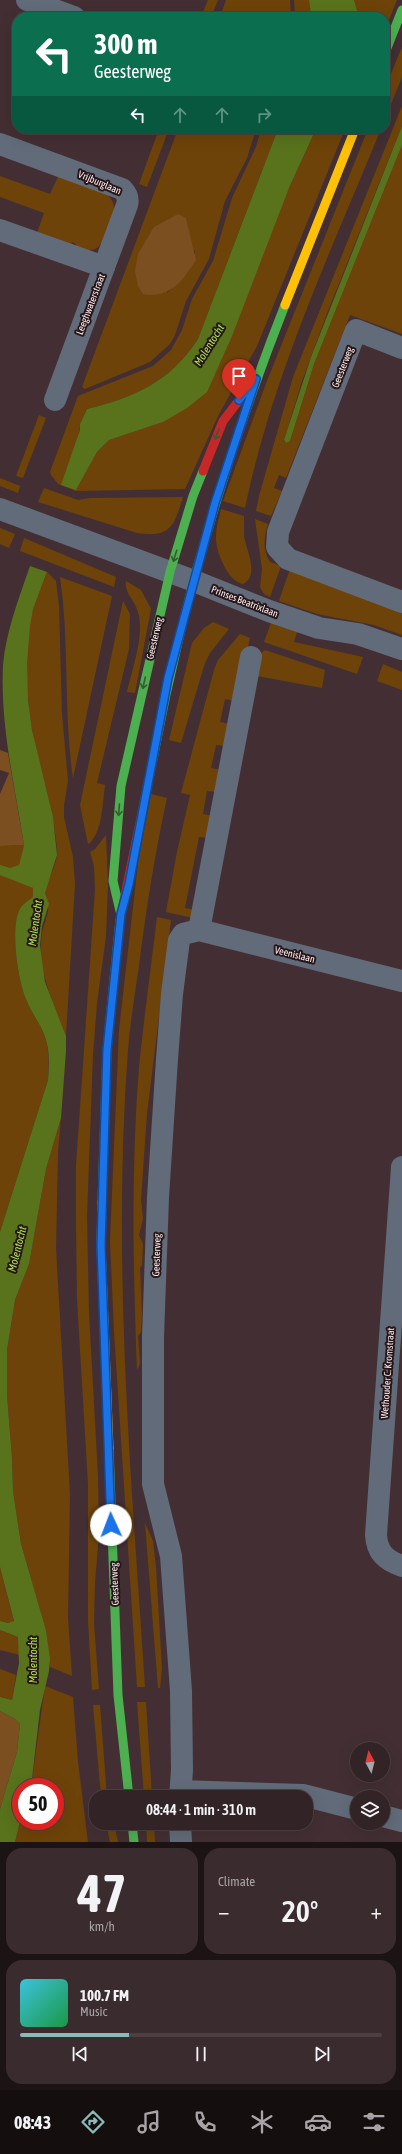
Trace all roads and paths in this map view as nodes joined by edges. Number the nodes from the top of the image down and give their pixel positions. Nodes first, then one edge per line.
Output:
1 (27, 0) edge
2 (402, 10) edge
3 (60, 12) edge
4 (390, 40) edge
5 (353, 134) edge
6 (0, 144) edge
7 (0, 230) edge
8 (104, 267) junction
9 (402, 348) edge
10 (256, 379) junction
11 (55, 400) dead end
12 (0, 509) edge
13 (170, 572) junction
14 (194, 581) junction
15 (402, 602) edge
16 (402, 649) edge
17 (250, 657) dead end
18 (121, 914) junction
19 (194, 931) junction
20 (402, 981) edge
21 (402, 1167) edge
22 (402, 1566) edge
23 (128, 1790) edge
24 (180, 1790) edge
25 (313, 1798) edge
26 (350, 1807) edge
27 (390, 1818) edge
28 (402, 1821) edge
29 (133, 1830) edge
30 (180, 1830) edge
31 (134, 1842) edge
32 (181, 1842) edge

1 - 3 street
2 - 4 main road
5 - 10 main road, Geesterweg
6 - 8 street, Vrijburglaan
7 - 8 street, Leeghwaterstraat
8 - 11 street, Leeghwaterstraat
9 - 15 street, Geesterweg
10 -> 13 main road, Geesterweg
10 - 14 main road, Geesterweg
12 - 13 street, Prinses Beatrixlaan
13 - 14 street, Prinses Beatrixlaan
13 -> 18 main road, Geesterweg
14 - 16 street, Prinses Beatrixlaan
14 - 18 main road, Geesterweg
17 - 19 street, Geesterweg
18 - 23 main road, Geesterweg
19 - 20 street, Veenislaan
19 - 24 street, Geesterweg
21 - 22 street, Wethouder C. Kromstraat
25 - 26 street
27 - 28 street
29 - 31 main road
30 - 32 street

